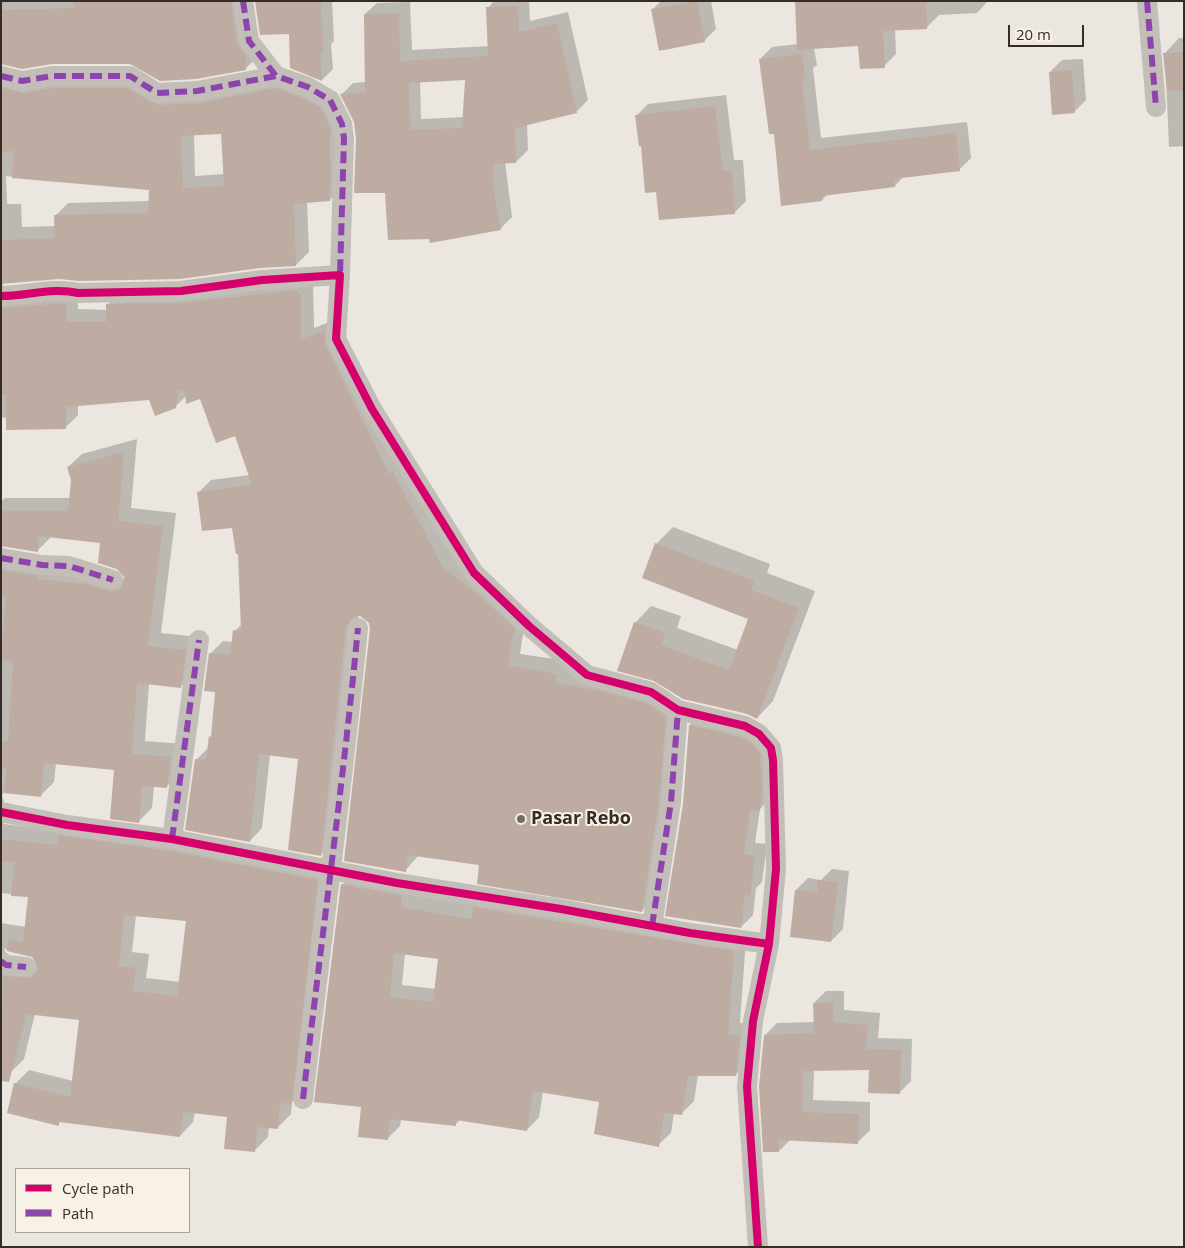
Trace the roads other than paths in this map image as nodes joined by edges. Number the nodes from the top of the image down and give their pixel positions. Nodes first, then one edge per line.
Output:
1 (243, 1) edge
2 (1147, 1) edge
3 (1, 76) edge
4 (276, 76) junction
5 (1156, 107) dead end
6 (340, 276) junction
7 (1, 296) edge
8 (1, 558) edge
9 (114, 580) dead end
10 (358, 628) dead end
11 (199, 640) dead end
12 (678, 710) junction
13 (1, 812) edge
14 (172, 839) junction
15 (329, 869) junction
16 (652, 926) junction
17 (769, 944) junction
18 (1, 961) edge
19 (26, 966) dead end
20 (303, 1099) dead end
21 (758, 1247) edge

1 - 4 street
2 - 5 street
3 - 4 street
4 - 6 street
6 - 7 street
6 - 12 street
8 - 9 street
10 - 15 street
11 - 14 street
12 - 16 street
12 - 17 street
13 - 14 street
14 - 15 street
15 - 16 street
15 - 20 street
16 - 17 street
17 - 21 street
18 - 19 street

